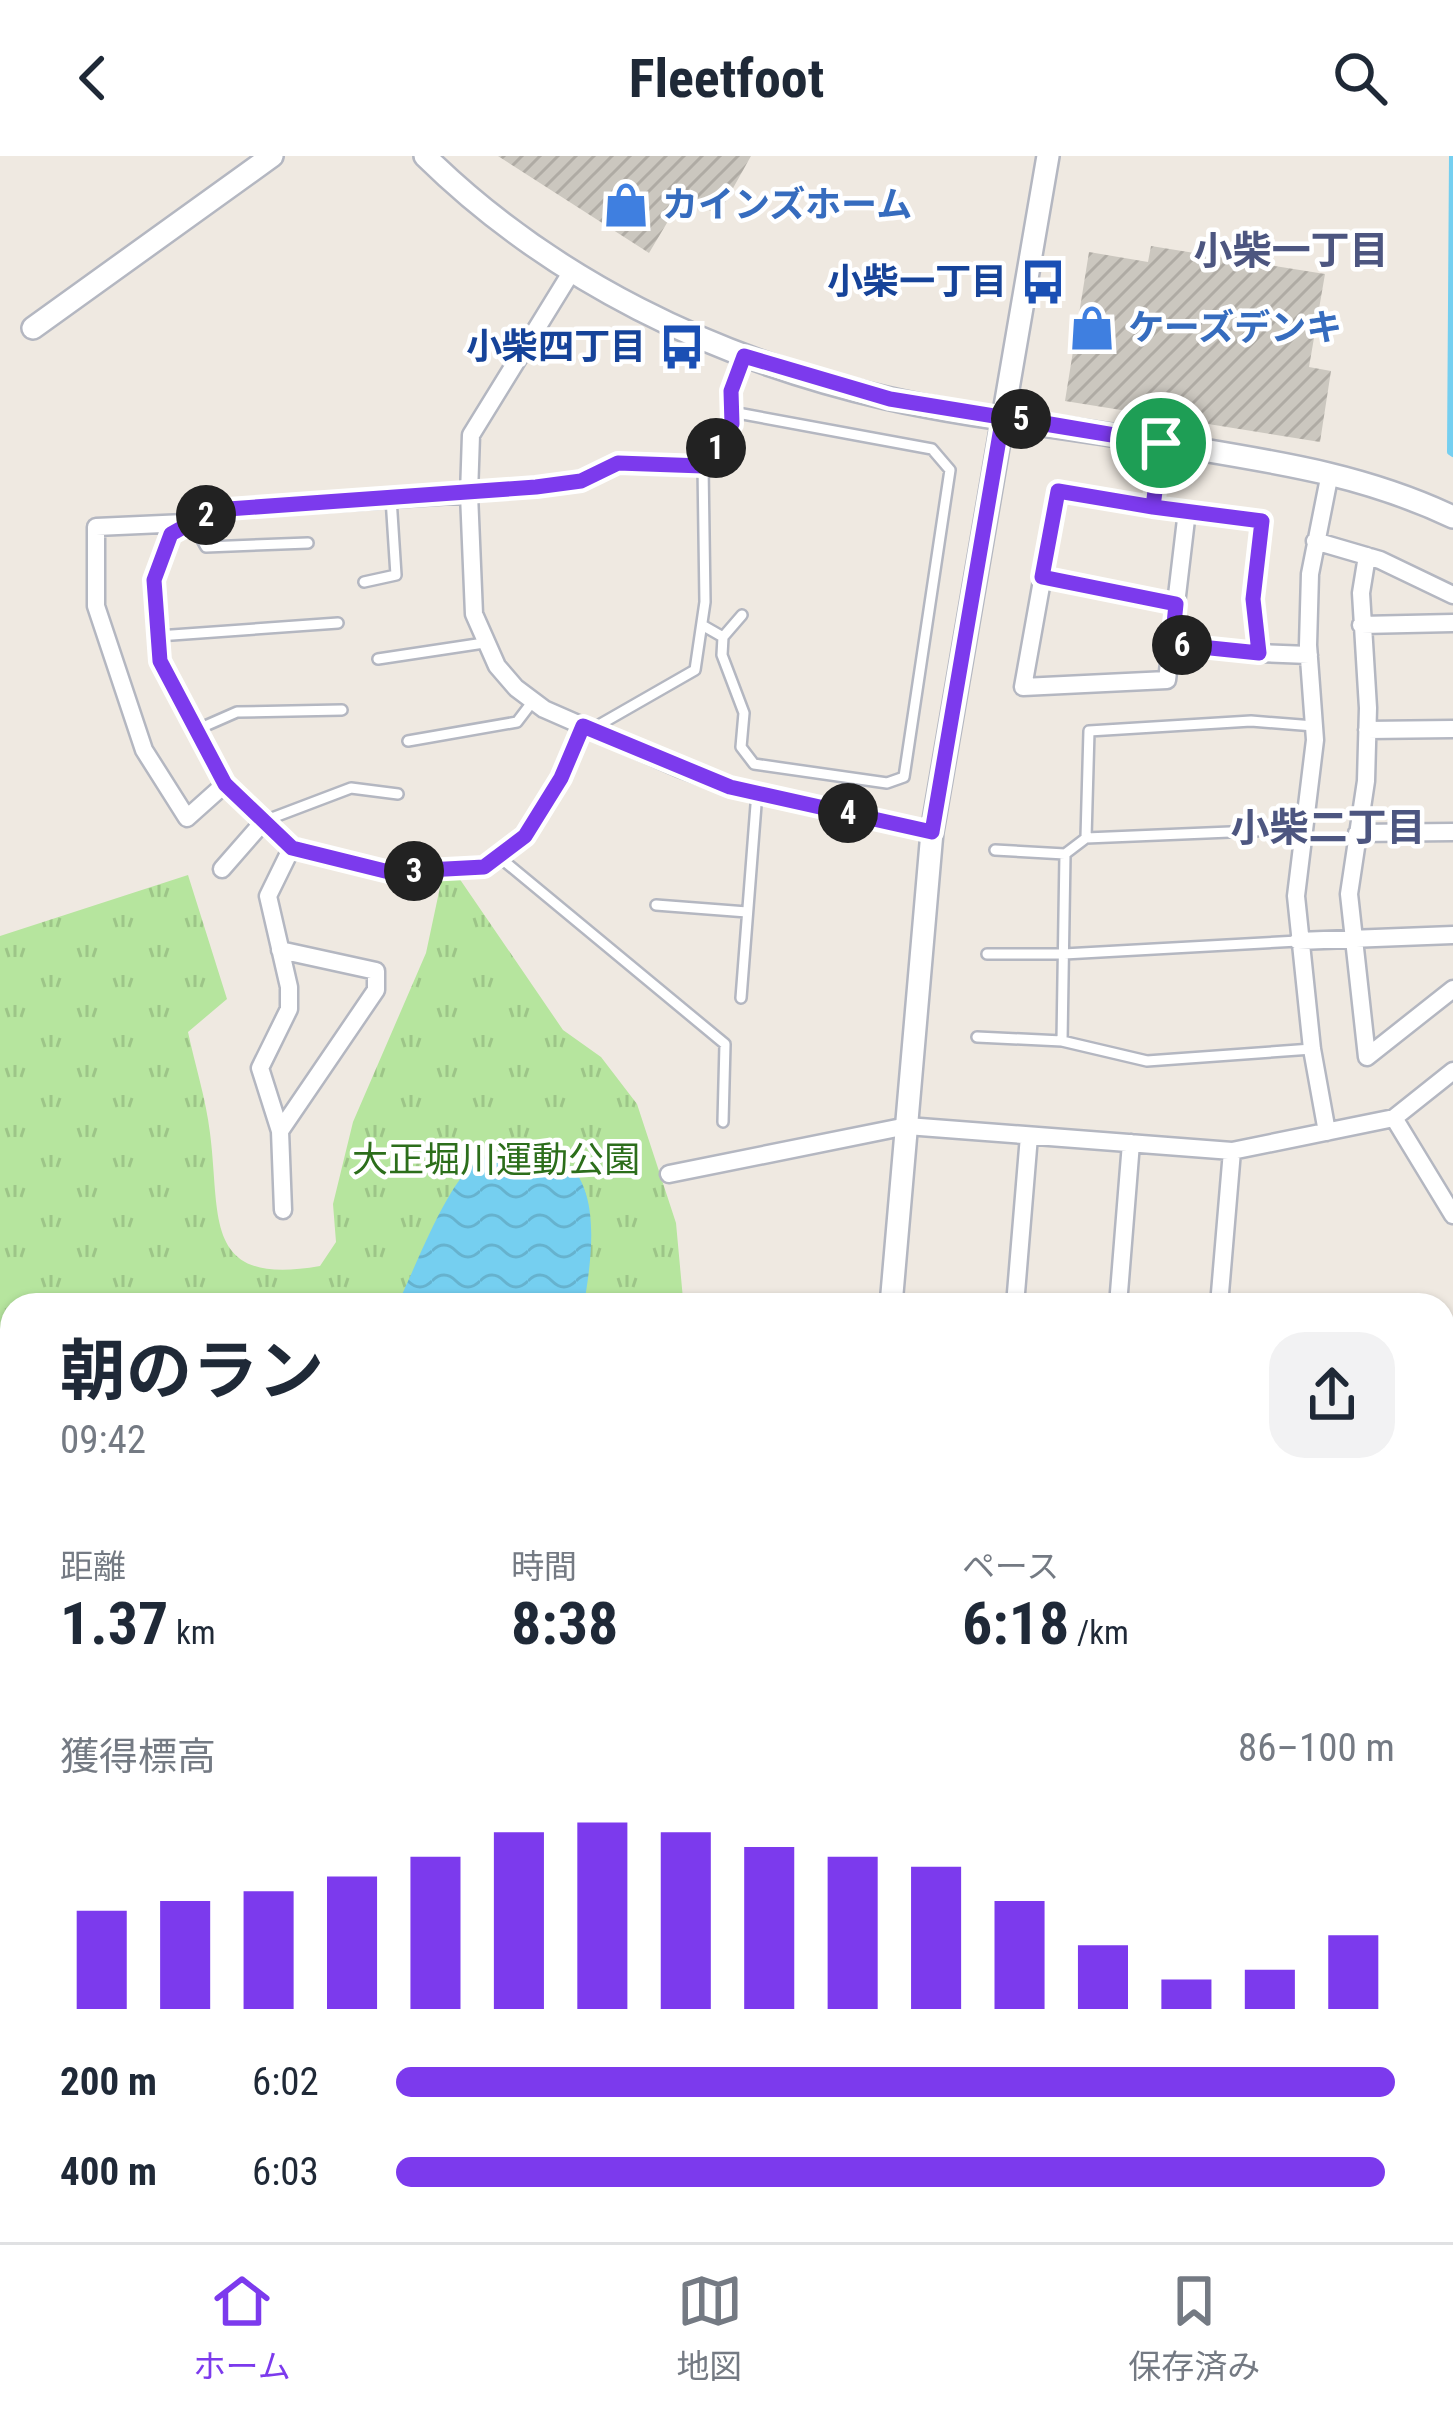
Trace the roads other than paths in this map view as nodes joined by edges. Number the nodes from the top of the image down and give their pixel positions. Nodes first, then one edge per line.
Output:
1 (272, 156) edge
2 (425, 156) edge
3 (1048, 156) edge
4 (572, 271) junction
5 (34, 328) dead end
6 (744, 356) junction
7 (732, 412) junction
8 (1003, 416) junction
9 (1161, 443) junction
10 (703, 466) junction
11 (1330, 472) junction
12 (469, 494) junction
13 (392, 499) junction
14 (1153, 507) junction
15 (1186, 511) junction
16 (1453, 517) edge
17 (192, 523) junction
18 (1315, 541) junction
19 (308, 543) dead end
20 (1367, 556) junction
21 (1042, 577) junction
22 (364, 582) dead end
23 (1453, 595) edge
24 (1176, 604) junction
25 (742, 615) dead end
26 (338, 623) dead end
27 (1453, 623) edge
28 (702, 625) junction
29 (1361, 626) junction
30 (158, 636) junction
31 (723, 637) junction
32 (484, 643) junction
33 (1172, 644) junction
34 (1259, 653) junction
35 (1309, 655) junction
36 (378, 659) dead end
37 (532, 700) junction
38 (342, 710) dead end
39 (1314, 726) junction
40 (587, 728) junction
41 (1453, 729) edge
42 (196, 730) junction
43 (1367, 730) junction
44 (407, 741) dead end
45 (225, 784) junction
46 (757, 793) junction
47 (398, 794) dead end
48 (264, 821) junction
49 (1304, 829) junction
50 (932, 832) junction
51 (1453, 832) edge
52 (1357, 833) junction
53 (1086, 838) junction
54 (292, 848) junction
55 (995, 850) dead end
56 (1065, 854) junction
57 (498, 856) junction
58 (222, 869) dead end
59 (656, 905) dead end
60 (747, 912) junction
61 (1453, 935) edge
62 (1352, 937) junction
63 (1298, 941) junction
64 (280, 950) junction
65 (987, 954) dead end
66 (1064, 954) junction
67 (1453, 988) edge
68 (741, 998) dead end
69 (977, 1037) dead end
70 (1062, 1041) junction
71 (1312, 1049) junction
72 (1453, 1071) edge
73 (1394, 1118) junction
74 (723, 1121) dead end
75 (907, 1126) junction
76 (280, 1131) junction
77 (1327, 1132) junction
78 (1029, 1136) junction
79 (1131, 1143) junction
80 (1232, 1151) junction
81 (669, 1174) dead end
82 (283, 1210) dead end
83 (1453, 1215) edge
84 (892, 1293) edge
85 (1016, 1293) edge
86 (1119, 1293) edge
87 (1220, 1293) edge

1 - 5 street
2 - 4 street
3 - 8 street
4 - 6 street
4 - 12 street
6 - 7 lane
6 - 8 street
7 - 10 lane
7 - 31 lane
8 - 9 street
8 - 50 street
9 - 11 street
9 - 14 street
10 - 12 lane
10 - 28 lane
11 - 16 street
11 - 18 street
12 - 13 street
12 - 32 street
13 - 17 street
13 - 22 lane
14 - 15 street
14 - 21 street
15 - 24 street
15 - 34 street
17 - 19 lane
17 - 30 street
17 - 45 street
18 - 20 street
18 - 35 street
20 - 23 street
20 - 29 street
21 - 24 street
21 - 33 street
24 - 33 street
25 - 31 lane
26 - 30 lane
27 - 29 street
28 - 31 lane
28 - 40 lane
29 - 43 street
30 - 42 street
32 - 36 lane
32 - 37 street
33 - 34 street
34 - 35 street
35 - 39 street
37 - 40 street
37 - 44 lane
38 - 42 lane
39 - 49 street
39 - 53 lane
40 - 46 street
40 - 57 street
41 - 43 street
42 - 45 street
43 - 52 street
45 - 48 street
46 - 50 street
46 - 60 lane
47 - 48 lane
48 - 54 street
48 - 58 street
49 - 53 lane
49 - 63 street
50 - 75 street
51 - 52 street
52 - 62 street
53 - 56 lane
54 - 57 street
54 - 64 street
55 - 56 lane
56 - 66 lane
57 - 74 lane
59 - 60 lane
60 - 68 lane
61 - 62 street
62 - 63 street
62 - 67 street
63 - 66 lane
63 - 71 street
64 - 76 street
64 - 76 street
65 - 66 lane
66 - 70 lane
69 - 70 lane
70 - 71 lane
71 - 77 street
72 - 73 street
73 - 77 street
73 - 83 street
75 - 78 street
75 - 81 street
75 - 84 street
76 - 82 street
77 - 80 street
78 - 79 street
78 - 85 street
79 - 80 street
79 - 86 street
80 - 87 street

